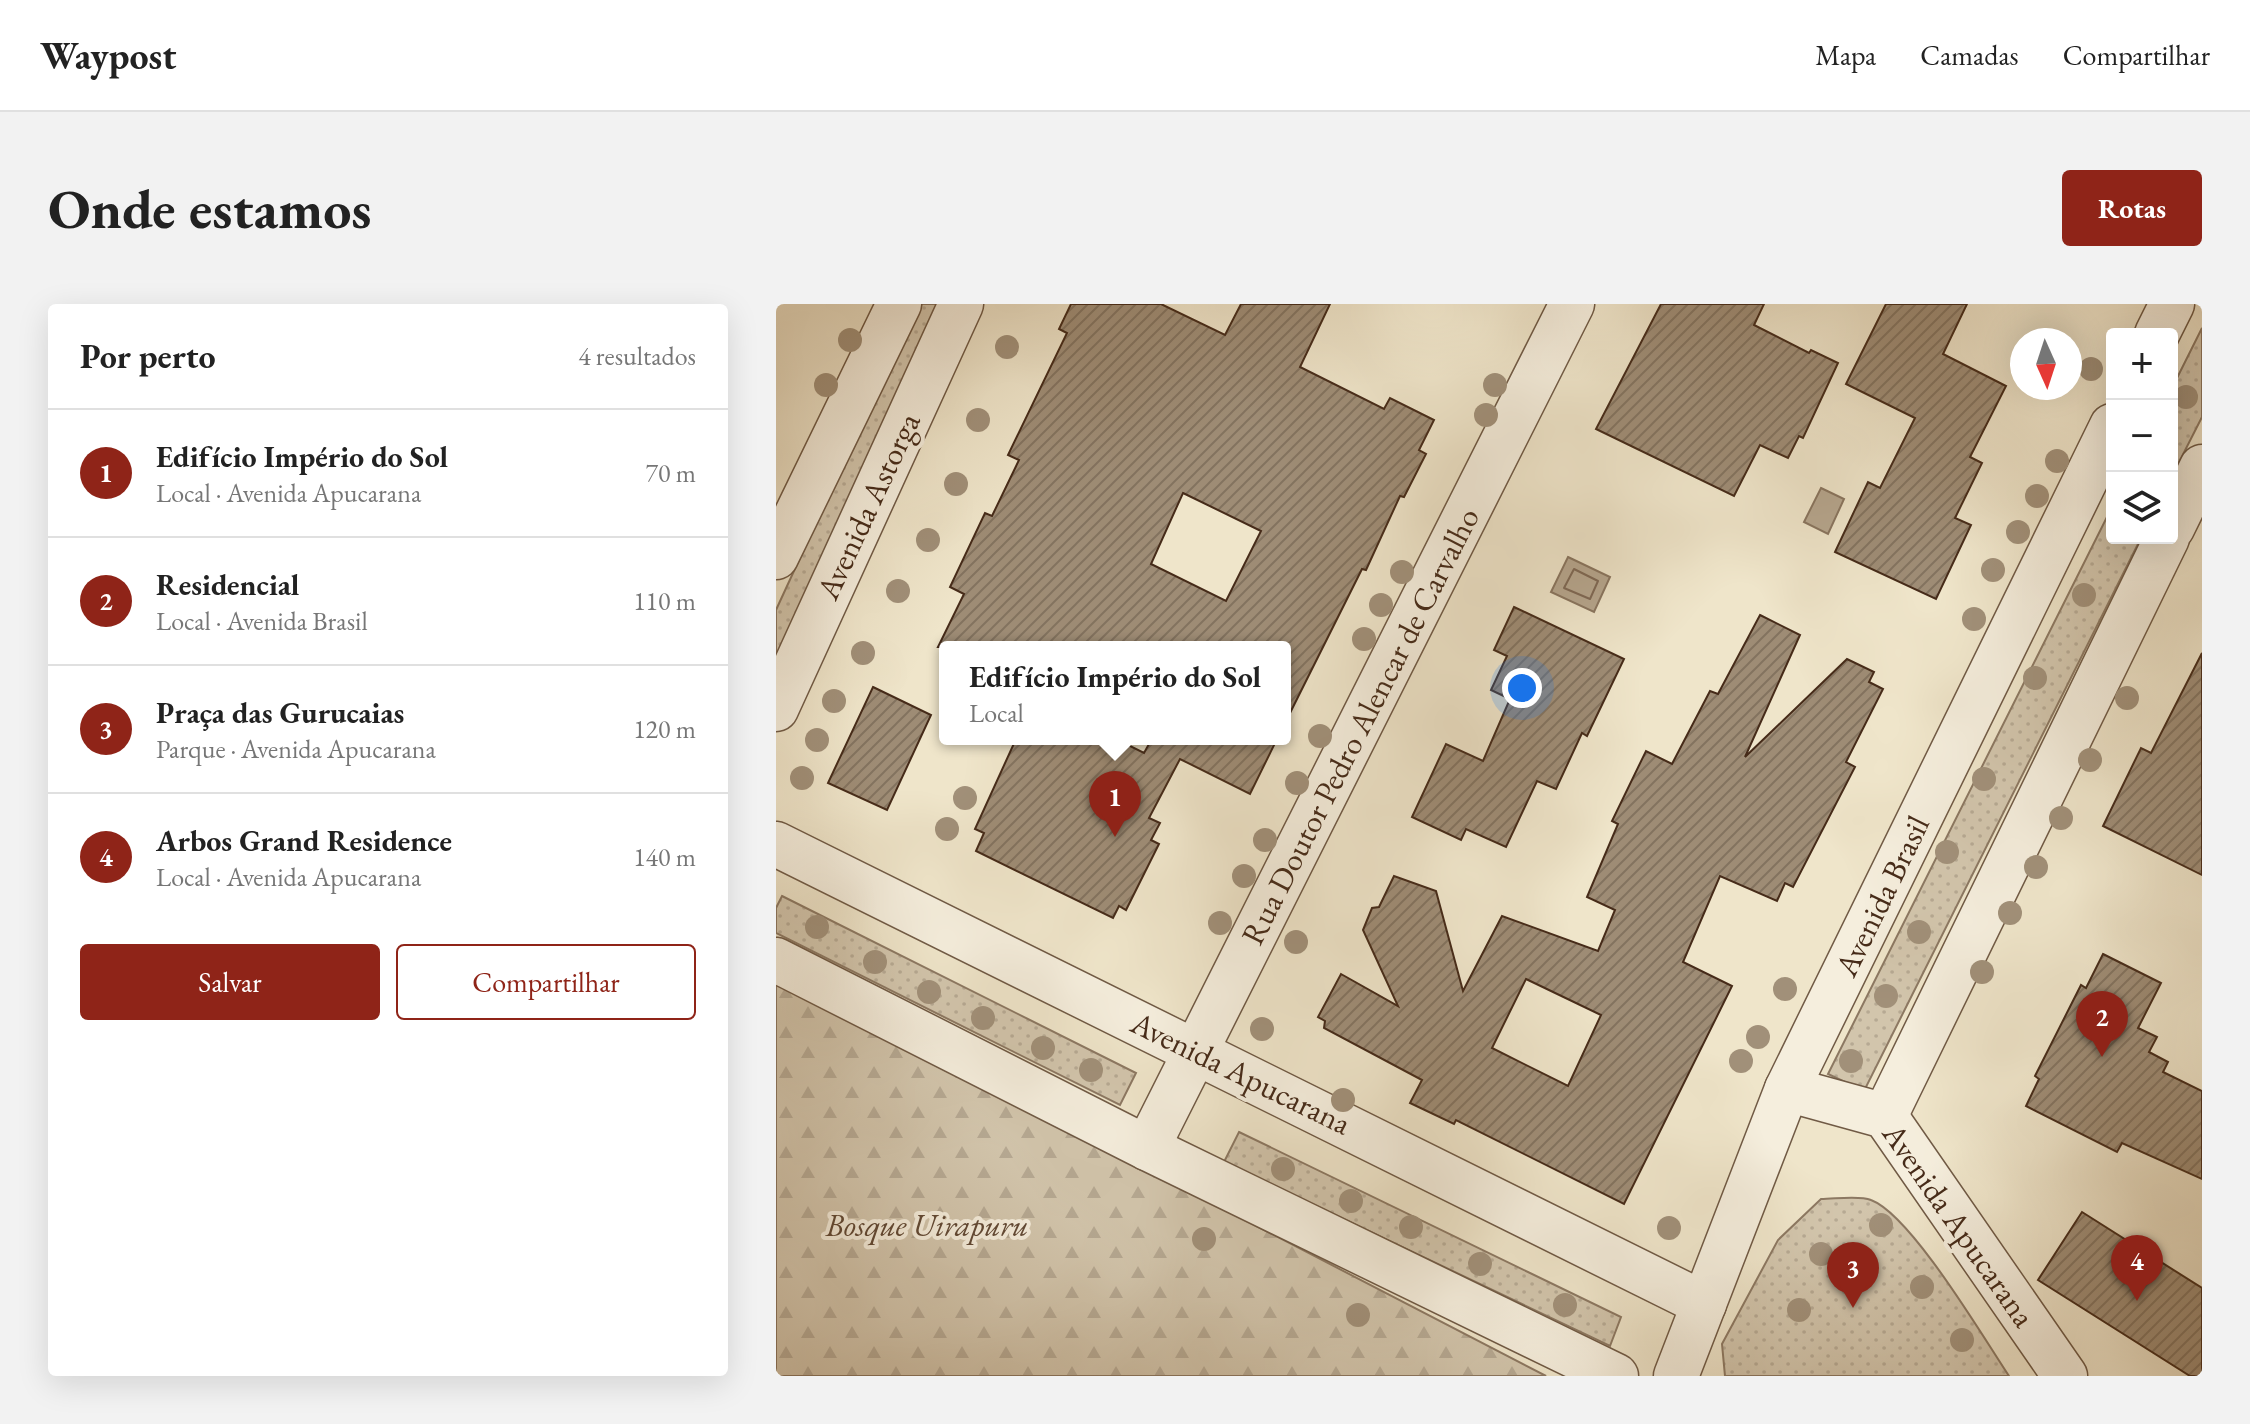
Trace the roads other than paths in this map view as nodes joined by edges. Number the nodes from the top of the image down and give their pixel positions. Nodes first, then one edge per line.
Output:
1 (899, 304) edge
2 (961, 304) edge
3 (1572, 304) edge
4 (2172, 304) edge
5 (2160, 328) edge
6 (2106, 438) edge
7 (2202, 467) edge
8 (2178, 516) edge
9 (2164, 544) edge
10 (776, 557) edge
11 (776, 709) edge
12 (776, 844) edge
13 (776, 960) edge
14 (1196, 1051) junction
15 (1787, 1089) junction
16 (1885, 1116) junction
17 (1147, 1148) junction
18 (1704, 1304) junction
19 (1616, 1376) edge
20 (1676, 1376) edge
21 (2065, 1376) edge

1 - 10 street, Avenida Astorga
2 - 11 street, Avenida Astorga
3 - 14 street, Rua Doutor Pedro Alencar de Carvalho
4 - 5 street
6 - 15 street, Avenida Brasil
7 - 8 street
9 - 16 street
12 - 14 street, Avenida Apucarana
13 - 17 street
14 - 17 street, Rua Doutor Pedro Alencar de Carvalho
14 - 18 street, Avenida Apucarana
15 - 16 street, Avenida Apucarana
15 - 18 street, Avenida Brasil
16 - 21 street, Avenida Apucarana
17 - 19 street
18 - 20 street, Avenida Brasil

